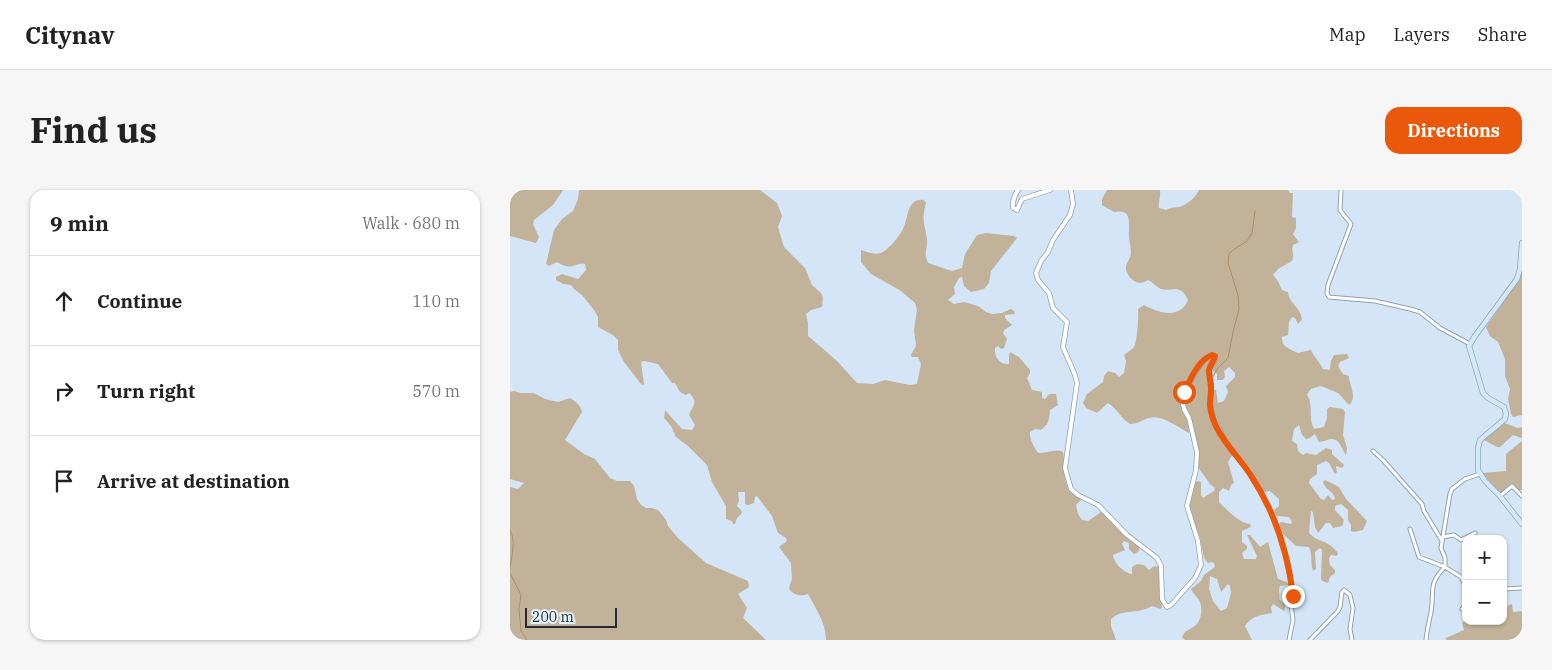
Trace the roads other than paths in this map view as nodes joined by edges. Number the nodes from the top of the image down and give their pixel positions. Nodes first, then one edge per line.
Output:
1 (1018, 190) edge
2 (1050, 190) edge
3 (1071, 190) edge
4 (1341, 190) edge
5 (1522, 243) edge
6 (1470, 344) junction
7 (1211, 384) joint
8 (1373, 451) dead end
9 (1479, 472) junction
10 (1500, 496) junction
11 (1522, 496) edge
12 (1522, 524) edge
13 (1410, 529) dead end
14 (1474, 532) dead end
15 (1443, 539) junction
16 (1445, 567) junction
17 (1463, 580) edge
18 (1522, 588) edge
19 (1507, 589) edge
20 (1290, 640) edge
21 (1310, 640) edge
22 (1352, 640) edge
23 (1426, 640) edge

1 - 2 street
3 - 7 street
4 - 6 street
5 - 6 main road
6 - 9 main road
7 - 20 street
8 - 15 street
9 - 10 main road
9 - 15 street
10 - 11 street
10 - 12 main road
13 - 16 street
14 - 15 street
15 - 16 street
16 - 17 street
16 - 23 street
18 - 19 street
21 - 22 street

